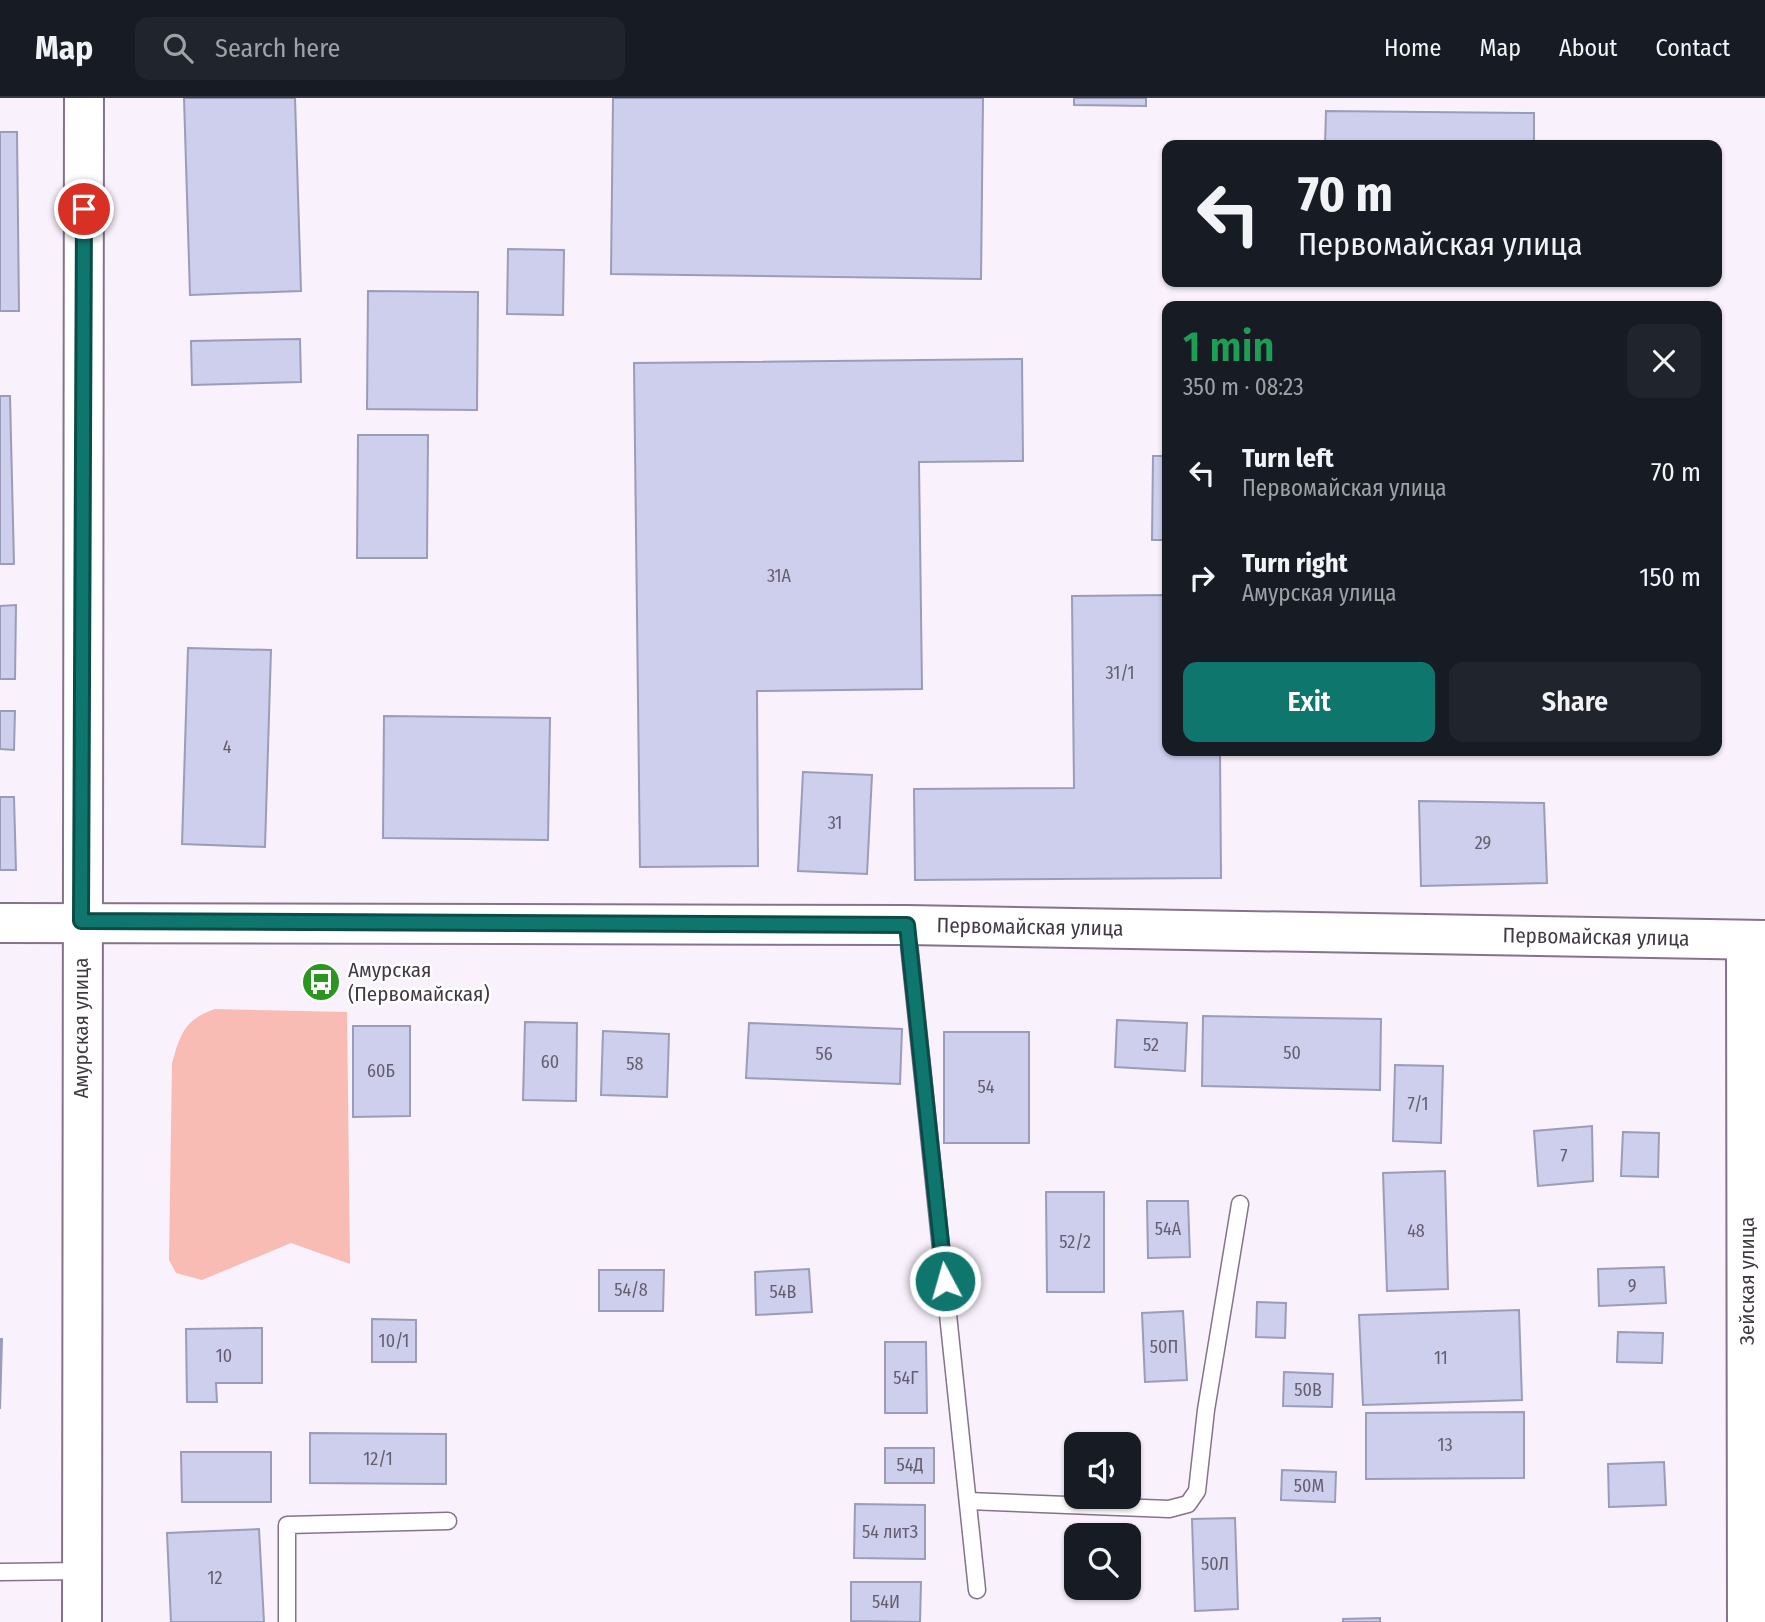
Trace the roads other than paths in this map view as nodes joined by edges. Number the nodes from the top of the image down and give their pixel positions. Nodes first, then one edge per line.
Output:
1 (85, 98) edge
2 (81, 921) junction
3 (0, 923) edge
4 (907, 925) junction
5 (1756, 940) edge
6 (1240, 1204) dead end
7 (1756, 1419) edge
8 (968, 1501) junction
9 (448, 1521) dead end
10 (82, 1571) junction
11 (0, 1572) edge
12 (977, 1590) dead end
13 (82, 1622) edge
14 (287, 1622) edge
15 (1747, 1622) edge

1 - 2 street, Амурская улица
2 - 3 street, Первомайская улица
2 - 4 street, Первомайская улица
2 - 10 street, Амурская улица
4 - 5 street, Первомайская улица
4 - 8 lane
5 - 7 street, Зейская улица
6 - 8 lane
7 - 15 street, Зейская улица
8 - 12 lane
9 - 14 lane
10 - 11 lane
10 - 13 street, Амурская улица

